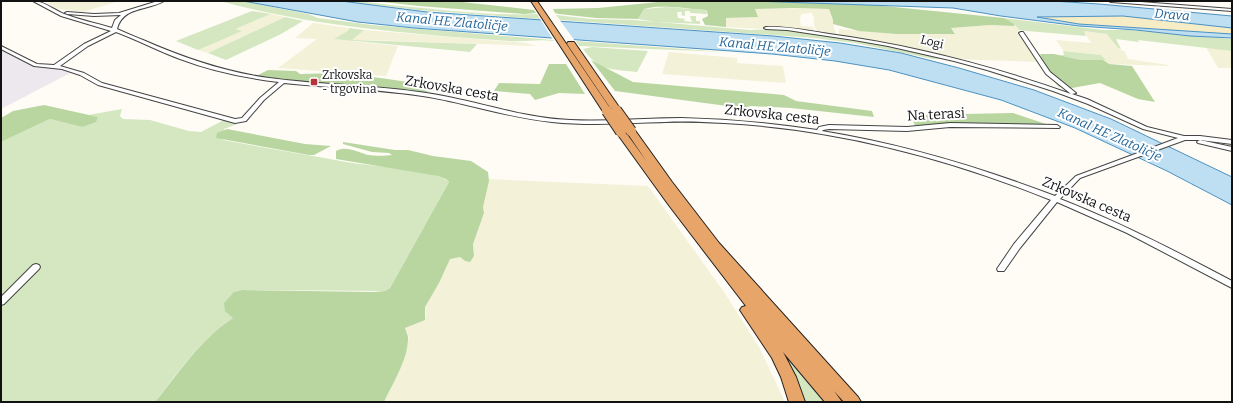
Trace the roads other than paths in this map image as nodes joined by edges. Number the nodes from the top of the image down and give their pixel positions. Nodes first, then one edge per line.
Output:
1 (35, 1) edge
2 (162, 1) edge
3 (534, 1) edge
4 (541, 1) edge
5 (1111, 1) edge
6 (1142, 1) edge
7 (1185, 7) junction
8 (52, 9) junction
9 (1232, 10) edge
10 (128, 12) junction
11 (766, 28) dead end
12 (115, 30) junction
13 (1022, 33) dead end
14 (1, 47) edge
15 (55, 66) junction
16 (283, 81) junction
17 (1088, 102) junction
18 (612, 111) junction
19 (1057, 127) dead end
20 (626, 131) junction
21 (819, 132) junction
22 (1184, 138) junction
23 (1232, 142) edge
24 (1232, 149) edge
25 (1056, 199) junction
26 (36, 266) dead end
27 (1001, 270) dead end
28 (728, 274) junction
29 (1232, 285) edge
30 (1, 302) edge
31 (798, 402) edge
32 (834, 402) edge
33 (853, 402) edge

1 - 8 street, Zrkovska cesta
2 - 10 street
3 - 18 highway
4 - 18 highway
5 - 7 street
6 - 7 street
7 - 9 street
8 - 10 street
8 - 12 street, Zrkovska cesta
10 - 12 street
11 - 17 street, Logi
12 - 15 street
12 - 16 street, Zrkovska cesta
13 - 17 street, Logi
14 - 15 street
15 - 16 street
16 - 21 street, Zrkovska cesta
17 - 22 street, Logi
18 - 20 highway, bridge
19 - 21 street, Na terasi
20 - 28 highway
20 - 33 highway
21 - 25 street, Zrkovska cesta
22 - 23 street
22 - 24 street
22 - 25 street
25 - 27 street
25 - 29 street, Zrkovska cesta
26 - 30 street
28 - 31 highway
28 - 32 highway

